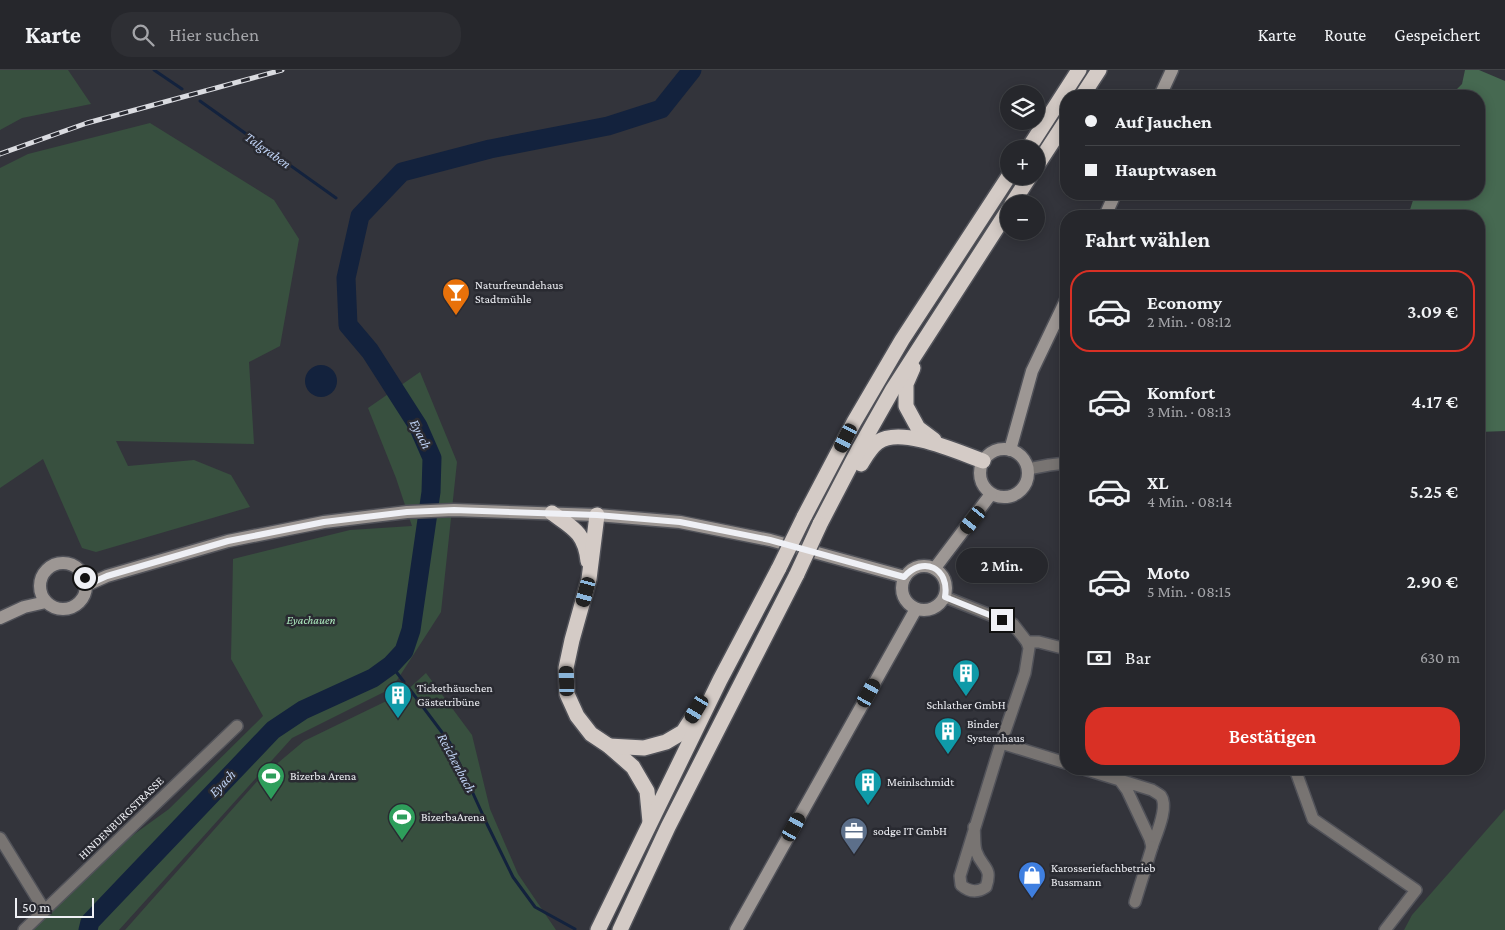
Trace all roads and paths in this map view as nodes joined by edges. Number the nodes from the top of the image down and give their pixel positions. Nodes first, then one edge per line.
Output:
1 (1079, 70) edge
2 (1100, 70) edge
3 (1172, 70) edge
4 (1066, 90) edge
5 (1086, 90) edge
6 (1163, 90) edge
7 (1060, 99) edge
8 (1060, 130) edge
9 (1034, 140) edge
10 (1045, 153) edge
11 (1004, 185) edge
12 (1000, 224) edge
13 (1060, 313) edge
14 (933, 326) junction
15 (946, 448) junction
16 (1010, 450) junction
17 (983, 461) junction
18 (1060, 464) edge
19 (1028, 469) junction
20 (991, 494) junction
21 (832, 502) junction
22 (552, 513) junction
23 (597, 515) junction
24 (935, 568) junction
25 (82, 572) junction
26 (107, 576) junction
27 (904, 577) junction
28 (589, 579) junction
29 (87, 585) junction
30 (43, 597) junction
31 (945, 597) junction
32 (916, 609) junction
33 (0, 618) edge
34 (1027, 642) junction
35 (1060, 647) edge
36 (720, 680) junction
37 (237, 726) dead end
38 (1001, 743) junction
39 (609, 746) junction
40 (1060, 761) edge
41 (1105, 775) edge
42 (1297, 775) edge
43 (1119, 779) junction
44 (650, 822) junction
45 (974, 827) junction
46 (0, 838) edge
47 (1152, 847) junction
48 (1135, 902) dead end
49 (46, 911) junction
50 (24, 930) edge
51 (598, 930) edge
52 (620, 930) edge
53 (736, 930) edge
54 (1385, 930) edge

1 - 4 highway
2 - 5 highway
3 - 6 main road
7 - 9 highway
8 - 10 highway
11 - 36 highway, bridge
12 - 14 highway
13 - 16 main road
14 - 15 highway
14 - 21 highway
15 - 17 highway
15 - 21 highway
16 - 17 main road
16 - 19 main road
17 - 20 main road
18 - 19 street
19 - 20 main road
20 - 24 main road
21 - 52 highway, bridge
22 - 23 main road
22 - 26 main road
22 - 28 highway
23 - 27 main road
23 - 28 highway
24 - 27 main road
24 - 31 main road
25 - 26 main road
25 - 29 main road
25 - 30 main road
26 - 29 main road
27 - 32 main road
28 - 39 highway
29 - 30 main road
30 - 33 main road
31 - 32 main road
31 - 34 street
32 - 53 main road
34 - 35 street
34 - 38 street
36 - 39 highway
36 - 44 highway
37 - 49 street, HINDENBURGSTRASSE
38 - 40 street
38 - 45 street
39 - 44 highway
41 - 43 street
42 - 54 street
43 - 47 street
43 - 47 street
44 - 51 highway
45 - 45 street
46 - 49 street
47 - 48 street
49 - 50 street, HINDENBURGSTRASSE

